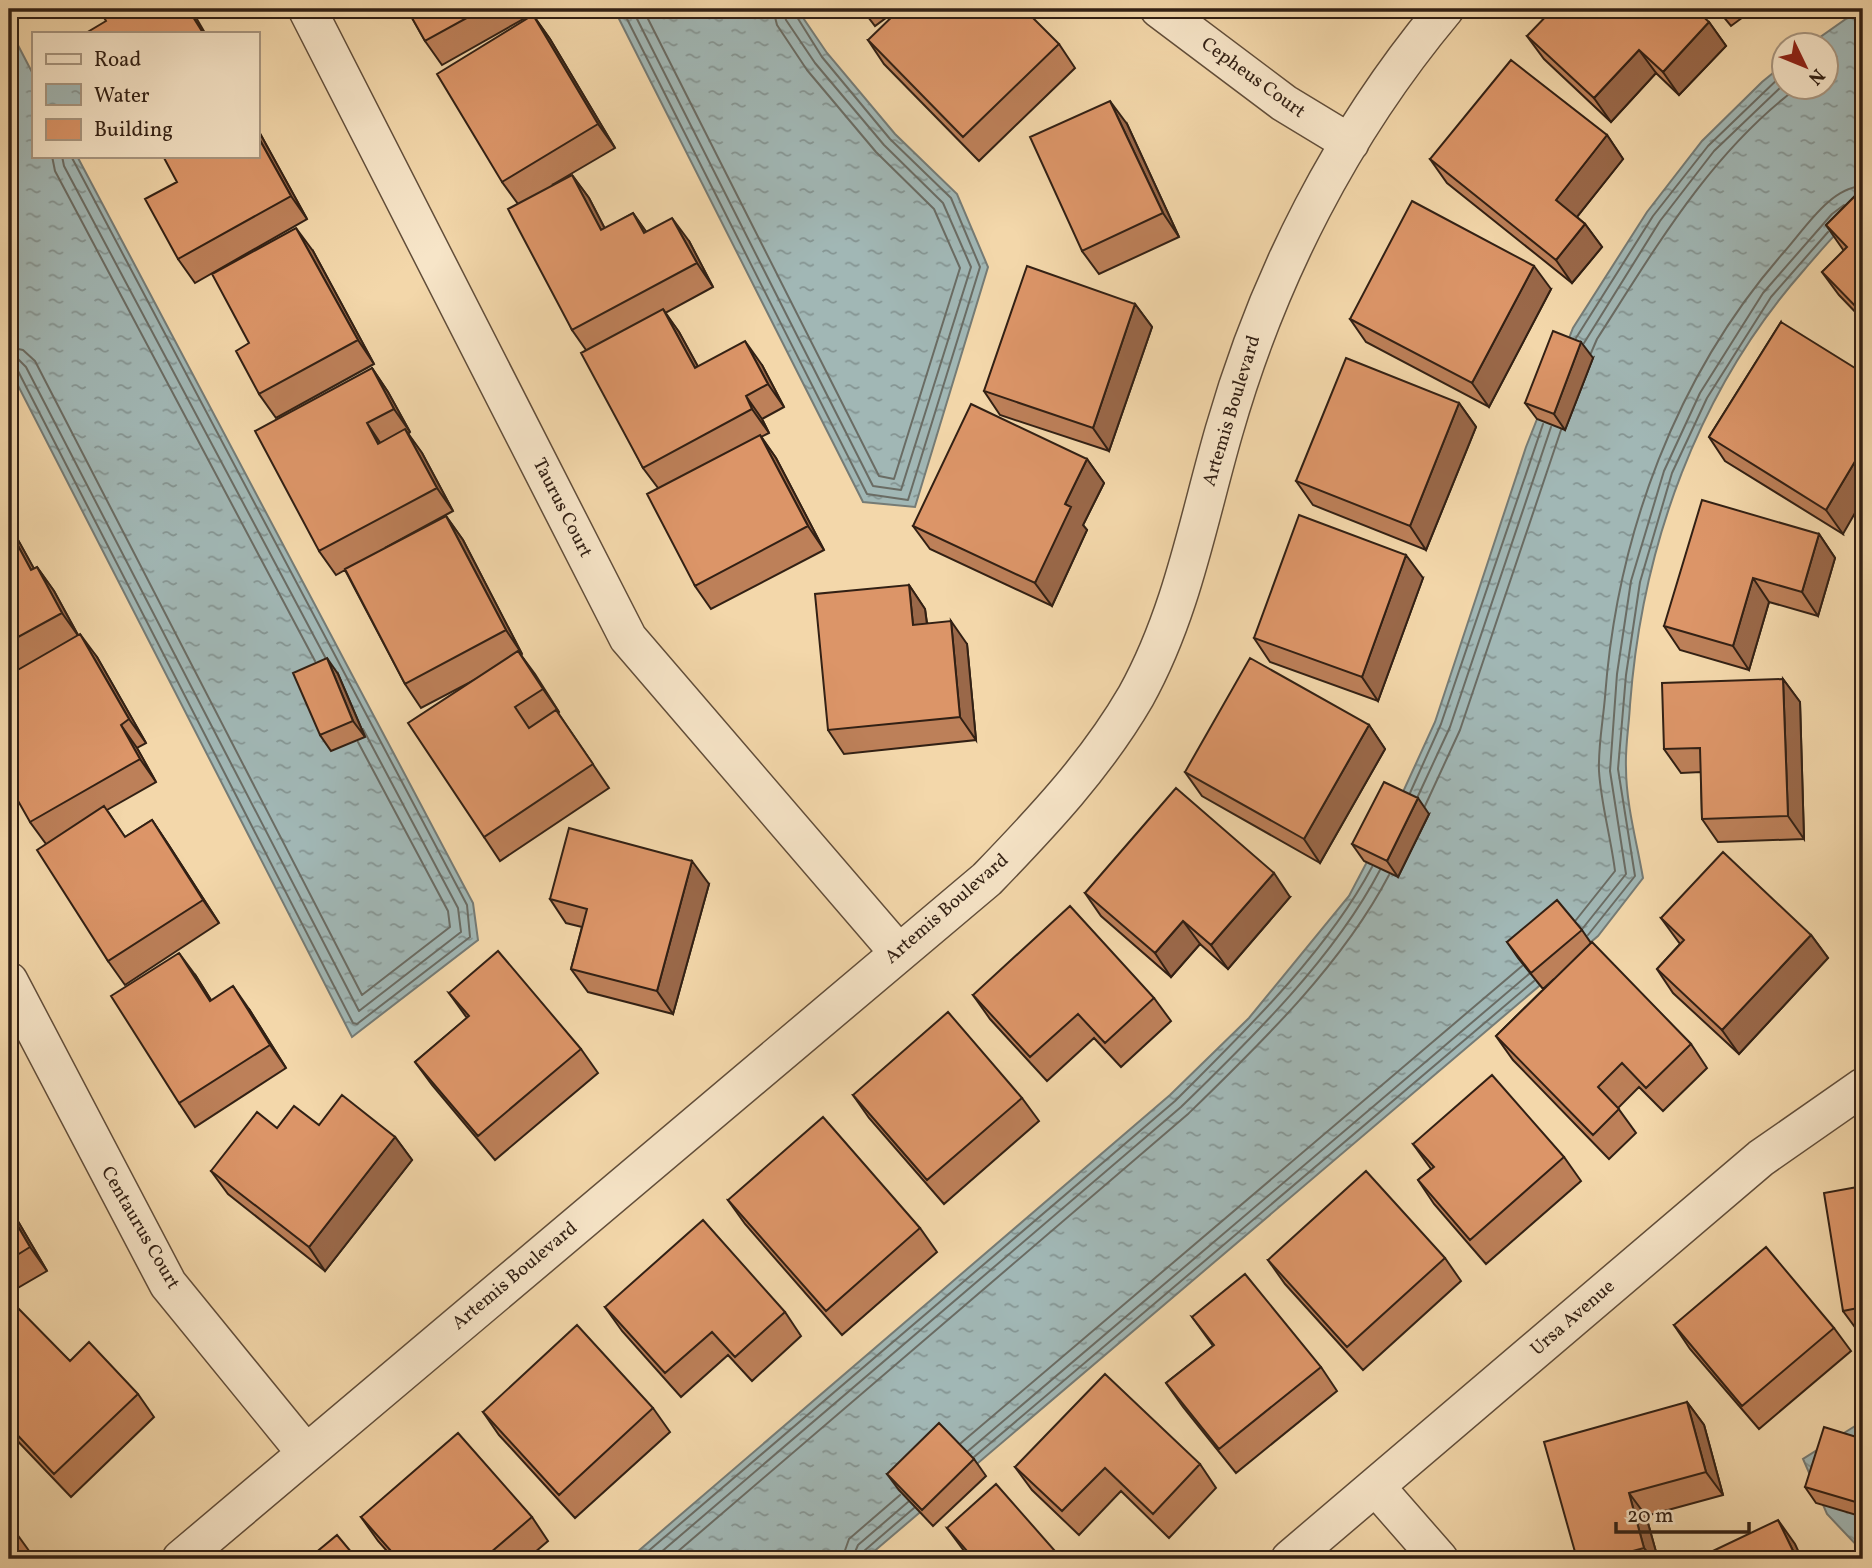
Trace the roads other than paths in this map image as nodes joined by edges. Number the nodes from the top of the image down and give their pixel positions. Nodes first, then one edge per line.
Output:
1 (307, 9) edge
2 (1159, 9) edge
3 (1446, 9) edge
4 (1350, 143) junction
5 (898, 952) junction
6 (9, 981) edge
7 (1863, 1087) edge
8 (305, 1452) junction
9 (1376, 1487) junction
10 (181, 1559) edge
11 (1290, 1559) edge
12 (1439, 1559) edge

1 - 5 street, Taurus Court
2 - 4 street, Cepheus Court
3 - 4 street, Artemis Boulevard
4 - 5 street, Artemis Boulevard
5 - 8 street, Artemis Boulevard
6 - 8 street, Centaurus Court
7 - 9 street, Ursa Avenue
8 - 10 street, Artemis Boulevard
9 - 11 street, Ursa Avenue
9 - 12 street

